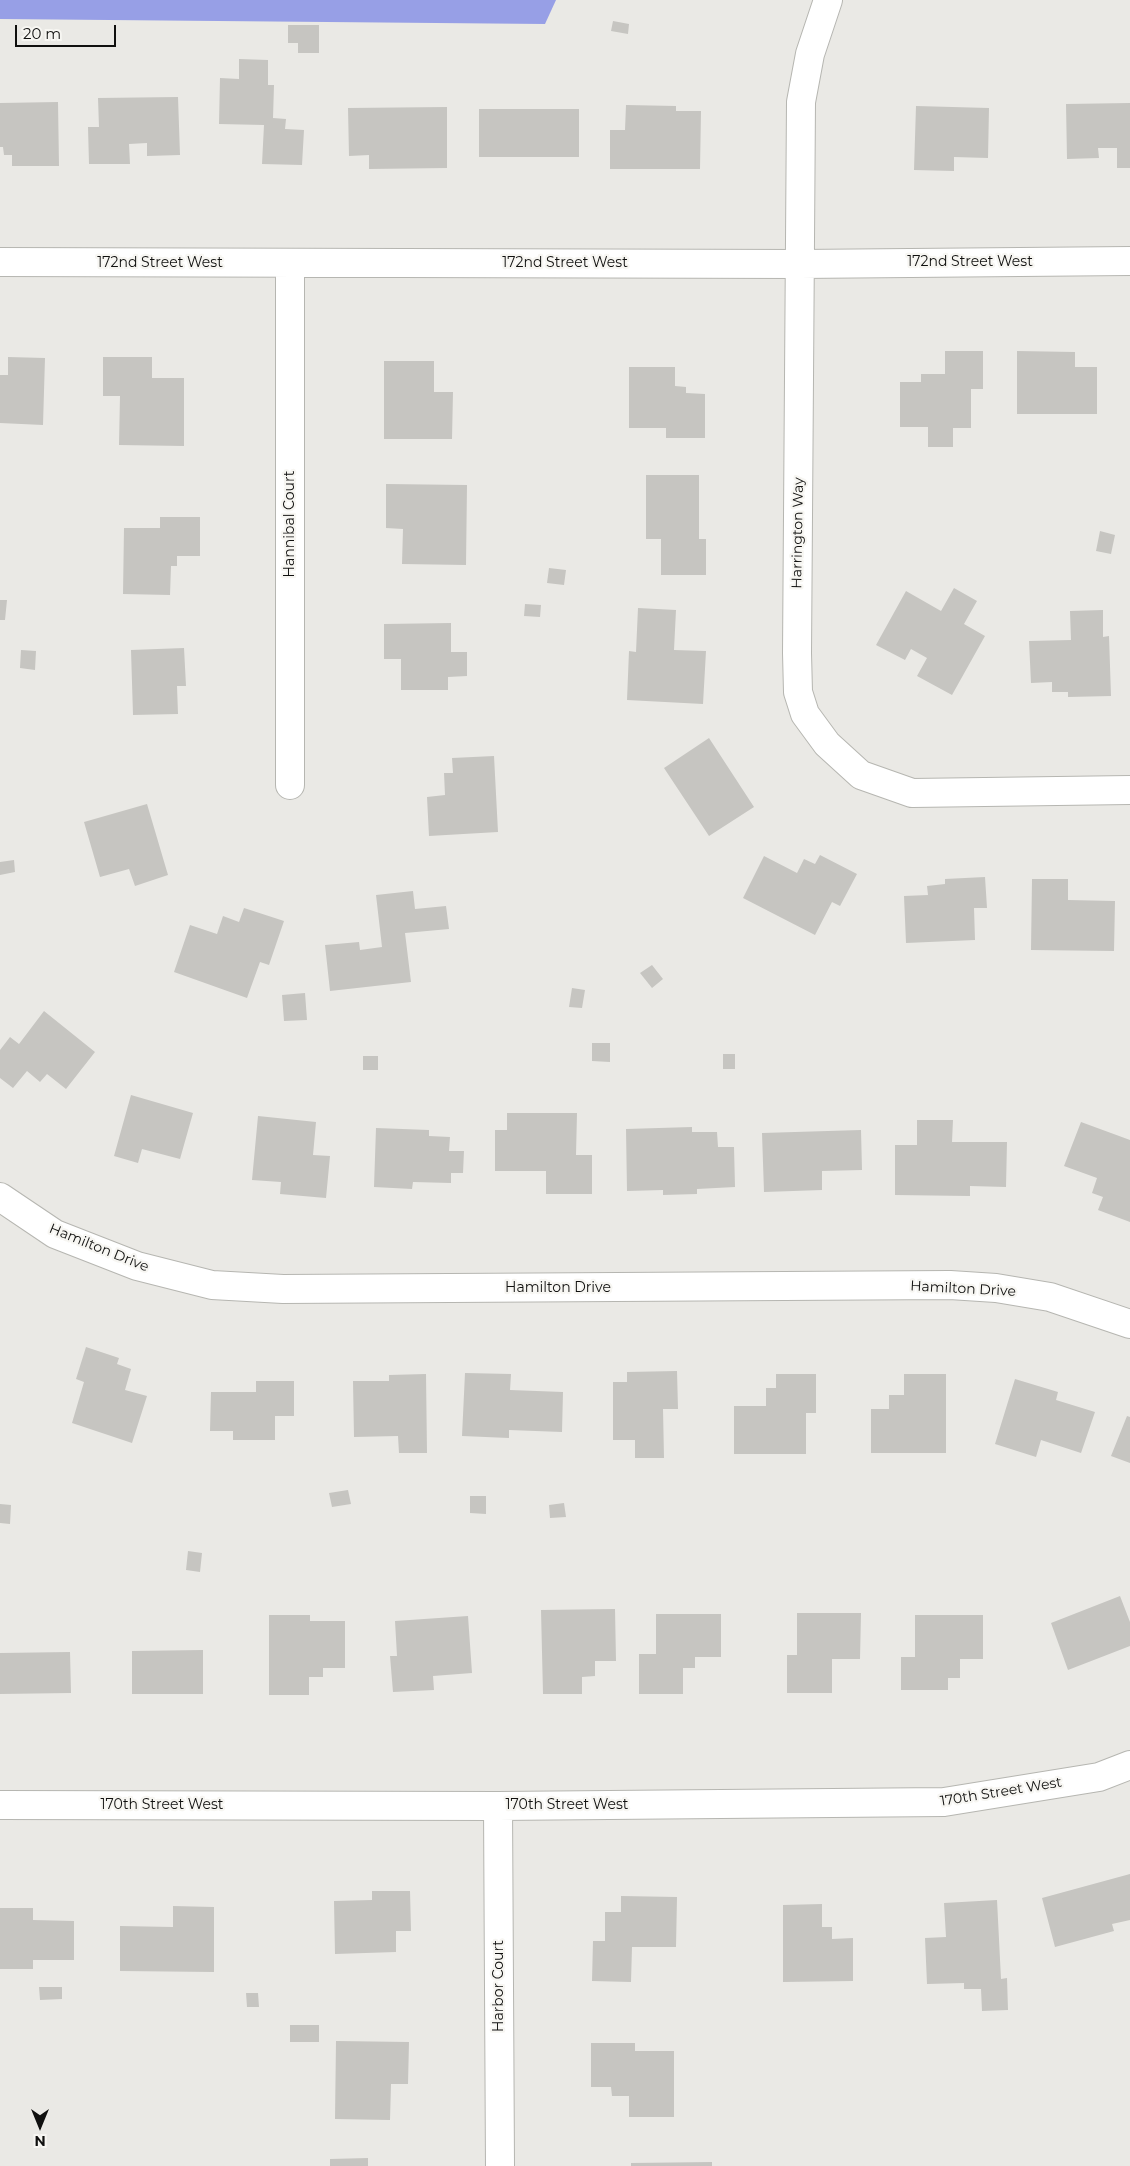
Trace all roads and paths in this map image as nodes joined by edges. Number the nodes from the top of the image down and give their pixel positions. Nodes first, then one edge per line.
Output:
1 (828, 0) edge
2 (1130, 261) edge
3 (0, 262) edge
4 (290, 263) junction
5 (800, 264) junction
6 (290, 785) dead end
7 (1130, 790) edge
8 (0, 1197) edge
9 (1130, 1324) edge
10 (1130, 1765) edge
11 (0, 1805) edge
12 (498, 1806) junction
13 (500, 2166) edge

1 - 5 street, Harrington Way
2 - 5 street, 172nd Street West
3 - 4 street, 172nd Street West
4 - 5 street, 172nd Street West
4 - 6 street, Hannibal Court
5 - 7 street, Harrington Way
8 - 9 street, Hamilton Drive
10 - 12 street, 170th Street West
11 - 12 street, 170th Street West
12 - 13 street, Harbor Court

